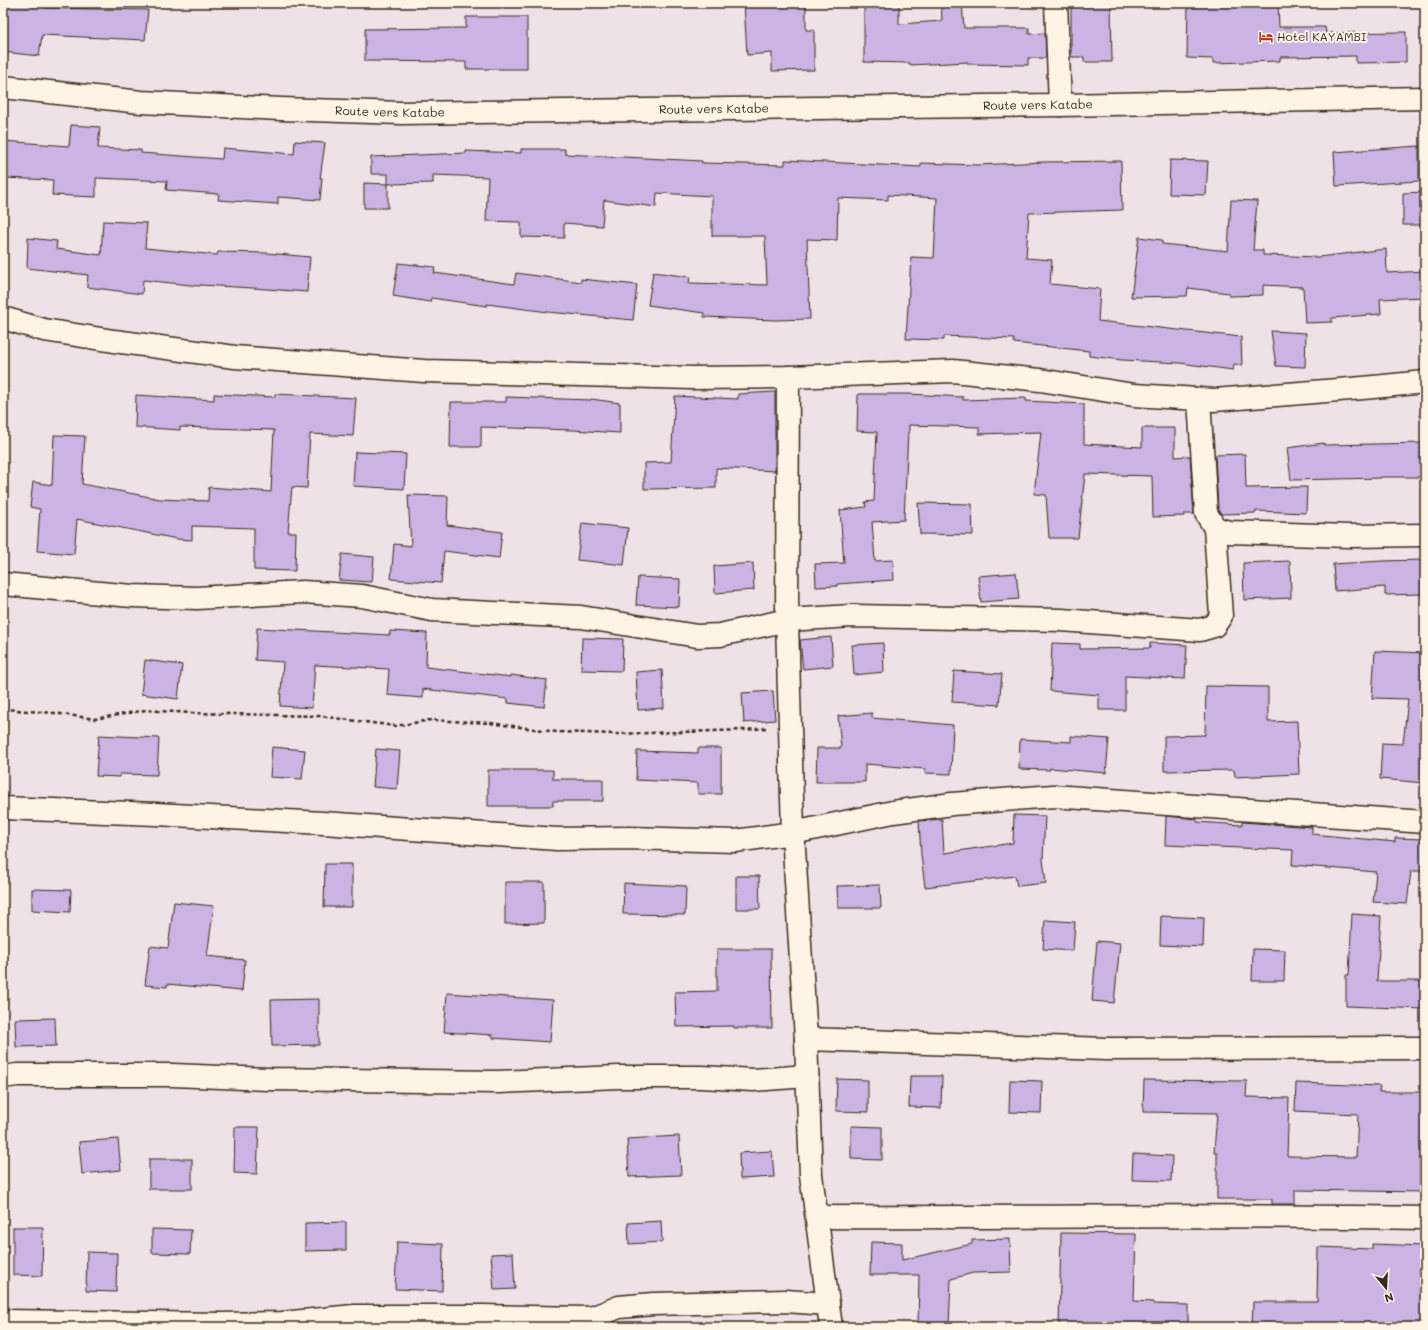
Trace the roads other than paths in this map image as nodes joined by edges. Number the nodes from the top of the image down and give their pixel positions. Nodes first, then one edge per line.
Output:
1 (1056, 3) edge
2 (3, 87) edge
3 (1425, 98) edge
4 (1060, 105) junction
5 (3, 318) edge
6 (788, 377) junction
7 (1425, 382) edge
8 (1199, 399) junction
9 (1215, 528) junction
10 (1425, 535) edge
11 (3, 584) edge
12 (787, 620) junction
13 (3, 808) edge
14 (1425, 822) edge
15 (793, 833) junction
16 (806, 1039) junction
17 (1425, 1048) edge
18 (808, 1076) junction
19 (3, 1077) edge
20 (817, 1217) junction
21 (1425, 1218) edge
22 (828, 1304) junction
23 (3, 1322) edge
24 (831, 1327) edge

1 - 4 street
2 - 4 street, Route vers Katabe
3 - 4 street, Route vers Katabe
5 - 6 street
6 - 8 street
6 - 12 street
7 - 8 street
8 - 9 street
9 - 10 street
9 - 12 street
11 - 12 street
12 - 15 street
13 - 15 street
14 - 15 street
15 - 16 street
16 - 17 street
16 - 18 street
18 - 19 street
18 - 20 street
20 - 21 street
20 - 22 street
22 - 23 street
22 - 24 street

